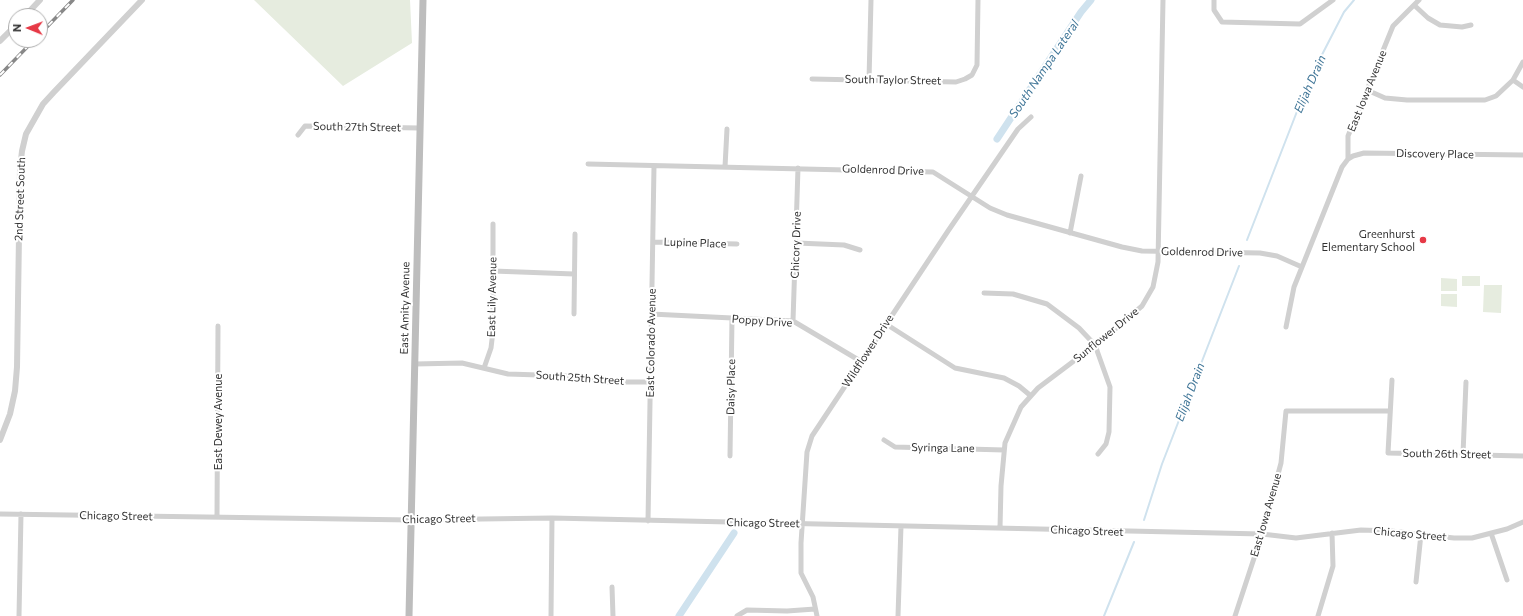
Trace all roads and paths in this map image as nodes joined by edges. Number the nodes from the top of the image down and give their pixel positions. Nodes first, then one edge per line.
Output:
1 (40, 0) edge
2 (142, 0) edge
3 (423, 0) edge
4 (871, 0) edge
5 (978, 0) edge
6 (1163, 0) edge
7 (1214, 0) edge
8 (1323, 0) edge
9 (1334, 0) edge
10 (1419, 0) edge
11 (1328, 4) junction
12 (1414, 5) junction
13 (32, 8) edge
14 (1471, 25) dead end
15 (8, 34) edge
16 (0, 42) edge
17 (1523, 62) edge
18 (812, 79) dead end
19 (869, 80) junction
20 (1513, 80) junction
21 (1523, 86) edge
22 (1367, 90) junction
23 (1031, 117) dead end
24 (419, 128) junction
25 (727, 129) dead end
26 (298, 134) dead end
27 (1523, 155) edge
28 (1348, 159) junction
29 (588, 164) dead end
30 (654, 166) junction
31 (725, 167) junction
32 (798, 168) junction
33 (1080, 176) dead end
34 (972, 197) junction
35 (493, 224) dead end
36 (1070, 233) junction
37 (575, 234) dead end
38 (653, 242) junction
39 (797, 243) junction
40 (737, 244) dead end
41 (860, 250) dead end
42 (1158, 251) junction
43 (1302, 267) junction
44 (493, 271) junction
45 (574, 274) junction
46 (984, 293) dead end
47 (574, 314) dead end
48 (651, 314) junction
49 (732, 318) junction
50 (793, 321) junction
51 (886, 324) junction
52 (218, 326) dead end
53 (1286, 327) dead end
54 (1095, 345) junction
55 (862, 362) junction
56 (415, 364) junction
57 (484, 368) junction
58 (1392, 380) dead end
59 (650, 382) junction
60 (1466, 382) dead end
61 (1031, 396) junction
62 (1389, 412) junction
63 (0, 440) edge
64 (884, 440) dead end
65 (1004, 450) junction
66 (1098, 454) dead end
67 (1464, 454) junction
68 (730, 456) dead end
69 (1523, 456) edge
70 (0, 514) edge
71 (21, 514) junction
72 (217, 517) junction
73 (552, 518) junction
74 (412, 520) junction
75 (648, 521) junction
76 (1523, 522) edge
77 (802, 524) junction
78 (901, 526) junction
79 (1000, 528) junction
80 (1491, 533) junction
81 (1262, 534) junction
82 (1332, 534) junction
83 (1421, 534) junction
84 (1507, 580) dead end
85 (1416, 582) dead end
86 (612, 587) dead end
87 (815, 608) junction
88 (19, 616) edge
89 (409, 616) edge
90 (551, 616) edge
91 (613, 616) edge
92 (737, 616) edge
93 (817, 616) edge
94 (898, 616) edge
95 (1235, 616) edge
96 (1318, 616) edge

1 - 13 street
2 - 63 street, 2nd Street South
3 - 24 main road, East Amity Avenue
4 - 19 street
5 - 19 street, South Taylor Street
6 - 42 street, Sunflower Drive
7 - 11 street
8 - 11 street
9 - 11 street
10 - 12 street, East Iowa Avenue
12 - 14 street
12 - 22 street, East Iowa Avenue
15 - 16 street
17 - 20 street
18 - 19 street, South Taylor Street
20 - 21 street
20 - 22 street
22 - 28 street, East Iowa Avenue
23 - 34 street, Wildflower Drive
24 - 26 street, South 27th Street
24 - 56 main road, East Amity Avenue
25 - 31 street
27 - 28 street, Discovery Place
28 - 43 street, East Iowa Avenue
29 - 30 street, Goldenrod Drive
30 - 31 street, Goldenrod Drive
30 - 38 street, East Colorado Avenue
31 - 32 street, Goldenrod Drive
32 - 34 street, Goldenrod Drive
32 - 39 street, Chicory Drive
33 - 36 street
34 - 36 street, Goldenrod Drive
34 - 51 street, Wildflower Drive
35 - 44 street, East Lily Avenue
36 - 42 street, Goldenrod Drive
37 - 45 street
38 - 40 street, Lupine Place
38 - 48 street, East Colorado Avenue
39 - 41 street
39 - 50 street, Chicory Drive
42 - 43 street, Goldenrod Drive
42 - 54 street, Sunflower Drive
43 - 53 street, East Iowa Avenue
44 - 45 street
44 - 57 street, East Lily Avenue
45 - 47 street
46 - 54 street
48 - 49 street, Poppy Drive
48 - 59 street, East Colorado Avenue
49 - 50 street, Poppy Drive
49 - 68 street, Daisy Place
50 - 55 street, Poppy Drive
51 - 55 street, Wildflower Drive
51 - 61 street
52 - 72 street, East Dewey Avenue
54 - 61 street, Sunflower Drive
54 - 66 street
55 - 77 street, Wildflower Drive
56 - 57 street, South 25th Street
56 - 74 main road, East Amity Avenue
57 - 59 street, South 25th Street
58 - 62 street, South 26th Street
59 - 75 street, East Colorado Avenue
60 - 67 street
61 - 65 street, Sunflower Drive
62 - 67 street, South 26th Street
62 - 81 street, East Iowa Avenue
64 - 65 street, Syringa Lane
65 - 79 street, Sunflower Drive
67 - 69 street, South 26th Street
70 - 71 street, Chicago Street
71 - 72 street, Chicago Street
71 - 88 street
72 - 74 street, Chicago Street
73 - 74 street, Chicago Street
73 - 75 street, Chicago Street
73 - 90 street
74 - 89 main road, East Amity Avenue
75 - 77 street, Chicago Street
76 - 80 street, Chicago Street
77 - 78 street, Chicago Street
77 - 87 street, Wildflower Drive
78 - 79 street, Chicago Street
78 - 94 street
79 - 81 street, Chicago Street
80 - 83 street, Chicago Street
80 - 84 street
81 - 82 street, Chicago Street
81 - 95 street, East Iowa Avenue
82 - 83 street, Chicago Street
82 - 96 street
83 - 85 street
86 - 91 street
87 - 92 street
87 - 93 street, Wildflower Drive

